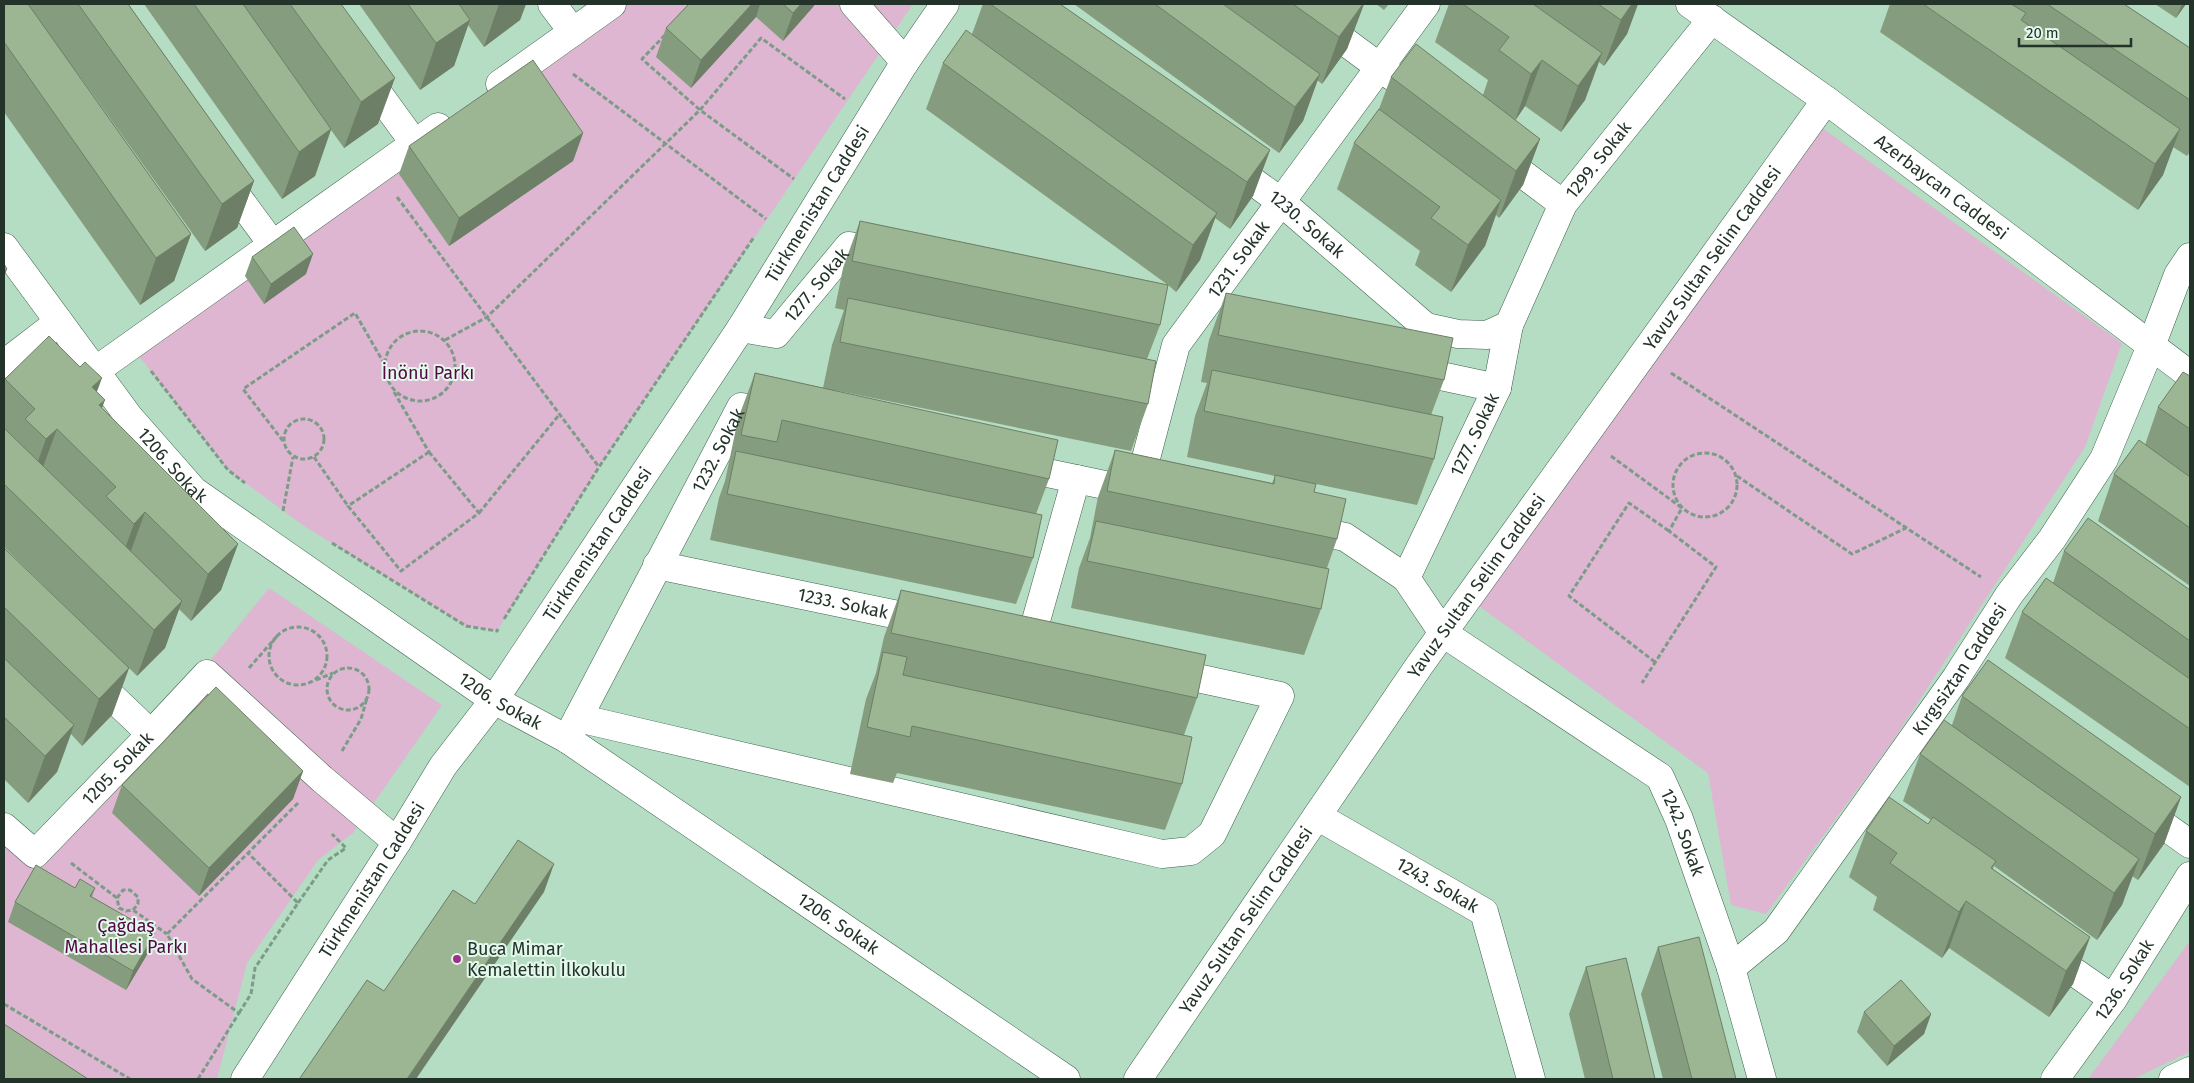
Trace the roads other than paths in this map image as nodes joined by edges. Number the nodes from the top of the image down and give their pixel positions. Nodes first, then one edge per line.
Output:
1 (552, 4) edge
2 (854, 4) edge
3 (945, 4) edge
4 (1294, 4) edge
5 (1426, 4) edge
6 (608, 5) edge
7 (1701, 11) edge
8 (573, 32) junction
9 (347, 50) edge
10 (905, 62) junction
11 (1379, 67) junction
12 (1411, 90) edge
13 (480, 98) edge
14 (1826, 100) junction
15 (455, 115) edge
16 (1475, 138) edge
17 (415, 144) junction
18 (1209, 150) edge
19 (208, 157) edge
20 (1280, 201) junction
21 (1563, 204) junction
22 (273, 245) junction
23 (4, 247) edge
24 (908, 259) edge
25 (2186, 272) edge
26 (59, 322) junction
27 (1509, 325) junction
28 (741, 328) junction
29 (1215, 329) dead end
30 (1152, 330) edge
31 (1176, 345) junction
32 (2151, 346) junction
33 (4, 364) edge
34 (1380, 364) edge
35 (95, 371) junction
36 (2190, 374) edge
37 (1497, 388) junction
38 (799, 420) edge
39 (990, 461) edge
40 (1076, 479) junction
41 (1137, 492) junction
42 (1165, 498) edge
43 (1278, 523) edge
44 (2052, 539) junction
45 (2076, 556) edge
46 (657, 565) junction
47 (1406, 578) junction
48 (954, 626) edge
49 (992, 634) edge
50 (1443, 634) junction
51 (1030, 642) junction
52 (1059, 648) edge
53 (74, 660) edge
54 (1146, 667) edge
55 (1956, 678) junction
56 (1980, 695) edge
57 (494, 700) junction
58 (572, 729) junction
59 (151, 734) junction
60 (2118, 792) edge
61 (1318, 816) junction
62 (1855, 819) junction
63 (4, 827) edge
64 (1879, 836) edge
65 (397, 842) junction
66 (2190, 844) edge
67 (2190, 876) edge
68 (2024, 937) edge
69 (1731, 968) junction
70 (2113, 999) junction
71 (2190, 1071) edge
72 (246, 1079) edge
73 (1066, 1079) edge
74 (1138, 1079) edge
75 (1531, 1079) edge
76 (1762, 1079) edge
77 (2055, 1079) edge
78 (2173, 1079) edge

1 - 8 street
2 - 10 street
3 - 10 street, Türkmenistan Caddesi
4 - 11 street
5 - 11 street, 1231. Sokak
6 - 8 street
7 - 14 street, Azerbaycan Caddesi
7 - 21 street, 1299. Sokak
8 - 13 street
9 - 17 street
10 - 28 street, Türkmenistan Caddesi
11 - 12 street
11 - 20 street, 1231. Sokak
14 - 32 street, Azerbaycan Caddesi
14 - 50 street, Yavuz Sultan Selim Caddesi
15 - 17 street
16 - 21 street, 1299. Sokak
17 - 22 street
18 - 20 street, 1230. Sokak
19 - 22 street
20 - 27 street, 1230. Sokak
20 - 31 street, 1231. Sokak
21 - 27 street
22 - 35 street
23 - 26 street, 1206. Sokak
24 - 28 street, 1277. Sokak
25 - 32 street, Kırgısiztan Caddesi
26 - 33 street
26 - 35 street, 1206. Sokak
27 - 37 street
28 - 57 street, Türkmenistan Caddesi
29 - 31 street
30 - 31 street
31 - 41 street, 1231. Sokak
32 - 36 street, Azerbaycan Caddesi
32 - 44 street, Kırgısiztan Caddesi
34 - 37 street, 1277. Sokak
35 - 57 street, 1206. Sokak
37 - 47 street, 1277. Sokak
38 - 46 street, 1232. Sokak
39 - 40 street
40 - 41 street
40 - 51 street
41 - 42 street
43 - 47 street
44 - 45 street
44 - 55 street, Kırgısiztan Caddesi
46 - 48 street, 1233. Sokak
46 - 58 street, 1232. Sokak
47 - 50 street
49 - 51 street
50 - 61 street, Yavuz Sultan Selim Caddesi
50 - 69 street, 1242. Sokak
51 - 52 street
53 - 59 street, 1205. Sokak
54 - 58 street
55 - 56 street
55 - 62 street, Kırgısiztan Caddesi
57 - 58 street, 1206. Sokak
57 - 65 street, Türkmenistan Caddesi
58 - 73 street, 1206. Sokak
59 - 63 street, 1205. Sokak
59 - 65 street
60 - 66 street
61 - 74 street, Yavuz Sultan Selim Caddesi
61 - 75 street, 1243. Sokak
62 - 64 street
62 - 69 street, Kırgısiztan Caddesi
65 - 72 street, Türkmenistan Caddesi
67 - 70 street, 1236. Sokak
68 - 70 street
69 - 76 street, 1242. Sokak
70 - 77 street, 1236. Sokak
71 - 78 street

